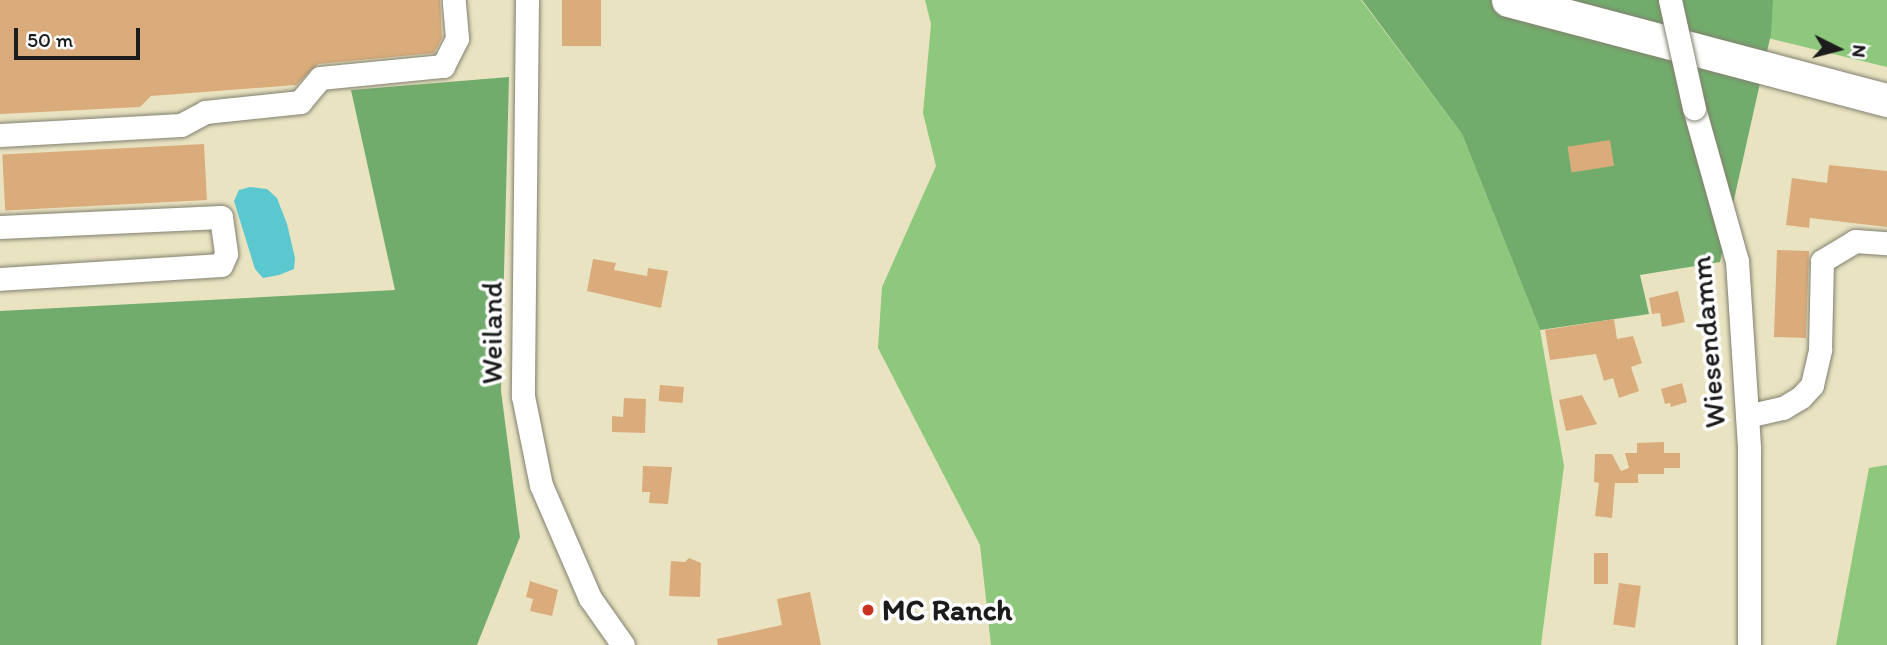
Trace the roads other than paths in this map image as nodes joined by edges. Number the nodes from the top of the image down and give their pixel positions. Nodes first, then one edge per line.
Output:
1 (454, 0) edge
2 (527, 0) edge
3 (1508, 0) edge
4 (1572, 0) edge
5 (1671, 0) edge
6 (1887, 83) edge
7 (1887, 100) edge
8 (0, 135) edge
9 (0, 227) edge
10 (1887, 243) edge
11 (0, 279) edge
12 (1747, 416) junction
13 (623, 645) edge
14 (1749, 645) edge

1 - 8 street
2 - 13 street, Weiland
3 - 7 highway
4 - 6 highway
5 - 12 street, Wiesendamm, bridge
9 - 11 street
10 - 12 street
12 - 14 street, Wiesendamm

